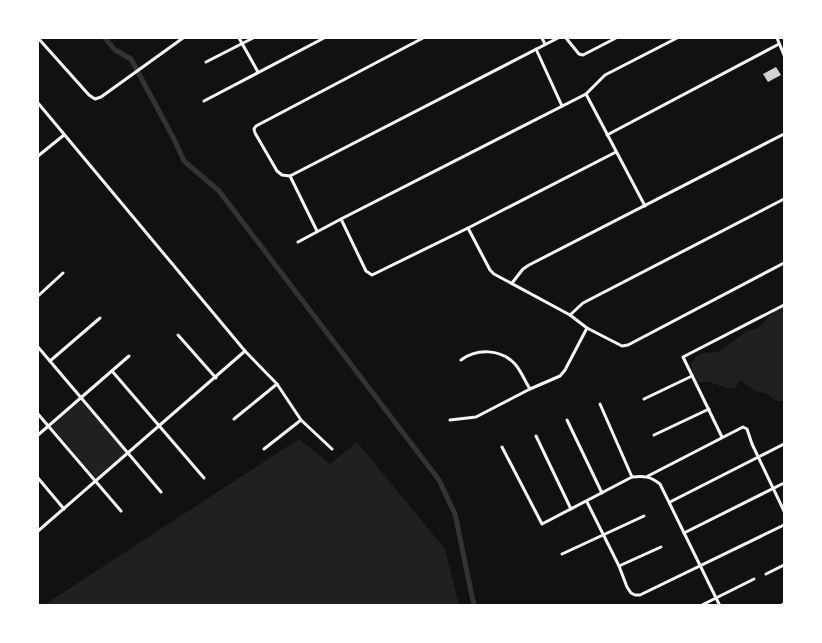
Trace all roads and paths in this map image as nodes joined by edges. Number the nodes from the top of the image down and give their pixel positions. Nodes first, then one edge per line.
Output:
1 (38, 38) edge
2 (183, 38) edge
3 (239, 38) edge
4 (252, 38) edge
5 (324, 38) edge
6 (423, 38) edge
7 (542, 38) edge
8 (558, 38) edge
9 (566, 38) edge
10 (616, 38) edge
11 (677, 38) edge
12 (777, 38) edge
13 (242, 43) junction
14 (545, 44) junction
15 (779, 44) junction
16 (536, 49) junction
17 (784, 55) edge
18 (206, 62) dead end
19 (258, 72) junction
20 (586, 94) junction
21 (204, 101) dead end
22 (38, 103) edge
23 (562, 106) junction
24 (784, 134) edge
25 (64, 135) junction
26 (607, 135) junction
27 (616, 152) junction
28 (38, 156) edge
29 (290, 176) junction
30 (784, 199) edge
31 (645, 206) junction
32 (341, 219) junction
33 (468, 228) junction
34 (317, 232) junction
35 (298, 242) dead end
36 (784, 263) edge
37 (63, 273) dead end
38 (512, 283) junction
39 (38, 296) edge
40 (784, 305) edge
41 (570, 315) junction
42 (100, 318) dead end
43 (587, 328) junction
44 (178, 334) dead end
45 (38, 348) edge
46 (245, 351) junction
47 (129, 356) dead end
48 (461, 360) dead end
49 (50, 361) junction
50 (112, 371) junction
51 (692, 376) junction
52 (216, 378) junction
53 (277, 384) junction
54 (530, 389) junction
55 (80, 398) junction
56 (644, 399) dead end
57 (600, 404) dead end
58 (709, 409) junction
59 (38, 414) edge
60 (234, 419) dead end
61 (302, 420) junction
62 (450, 420) dead end
63 (567, 420) dead end
64 (48, 426) junction
65 (159, 427) junction
66 (38, 435) edge
67 (654, 435) dead end
68 (536, 436) dead end
69 (722, 437) junction
70 (784, 444) edge
71 (502, 447) dead end
72 (264, 449) dead end
73 (332, 449) dead end
74 (127, 454) junction
75 (759, 457) junction
76 (648, 476) junction
77 (632, 477) junction
78 (38, 478) edge
79 (204, 478) dead end
80 (95, 482) junction
81 (784, 483) edge
82 (774, 488) junction
83 (160, 492) dead end
84 (602, 493) junction
85 (587, 502) junction
86 (669, 502) junction
87 (64, 509) junction
88 (571, 509) junction
89 (121, 511) dead end
90 (784, 511) edge
91 (644, 516) dead end
92 (784, 525) edge
93 (38, 531) edge
94 (684, 533) junction
95 (604, 535) junction
96 (661, 548) dead end
97 (562, 554) dead end
98 (784, 565) edge
99 (619, 566) junction
100 (701, 566) junction
101 (766, 574) dead end
102 (754, 579) dead end
103 (716, 598) junction
104 (700, 606) edge
105 (720, 606) edge

1 - 2 street
3 - 13 street
4 - 13 street
5 - 19 street
6 - 29 street
7 - 14 street
8 - 14 street
9 - 10 street
11 - 20 street
12 - 15 street
13 - 18 street
13 - 19 street
14 - 16 street
15 - 17 street
15 - 26 street
16 - 23 street
16 - 29 street
19 - 21 street
20 - 23 street
20 - 26 street
22 - 25 street
23 - 32 street
24 - 31 street
25 - 28 street
25 - 46 street
26 - 27 street
27 - 31 street
27 - 33 street
29 - 34 street
30 - 41 street
31 - 38 street
32 - 33 street
32 - 34 street
33 - 38 street
34 - 35 street
36 - 43 street
37 - 39 street
38 - 41 street
40 - 51 street
41 - 43 street
42 - 49 street
43 - 54 street
44 - 52 street
45 - 49 street
46 - 52 street
46 - 53 street
47 - 50 street
48 - 54 street
49 - 55 street
50 - 55 street
50 - 65 street
51 - 56 street
51 - 58 street
52 - 65 street
53 - 60 street
53 - 61 street
54 - 62 street
55 - 64 street
55 - 74 street
57 - 77 street
58 - 67 street
58 - 69 street
59 - 64 street
61 - 72 street
61 - 73 street
63 - 84 street
64 - 66 street
64 - 80 street
65 - 74 street
65 - 79 street
68 - 88 street
69 - 75 street
69 - 76 street
70 - 75 street
71 - 88 street
74 - 80 street
74 - 83 street
75 - 82 street
75 - 86 street
76 - 77 street
76 - 86 street
77 - 84 street
78 - 87 street
80 - 87 street
80 - 89 street
81 - 82 street
82 - 90 street
82 - 94 street
84 - 85 street
85 - 88 street
85 - 95 street
86 - 94 street
87 - 93 street
91 - 95 street
92 - 100 street
94 - 100 street
95 - 97 street
95 - 99 street
96 - 99 street
98 - 101 street
99 - 100 street
100 - 103 street
102 - 103 street
103 - 104 street
103 - 105 street

